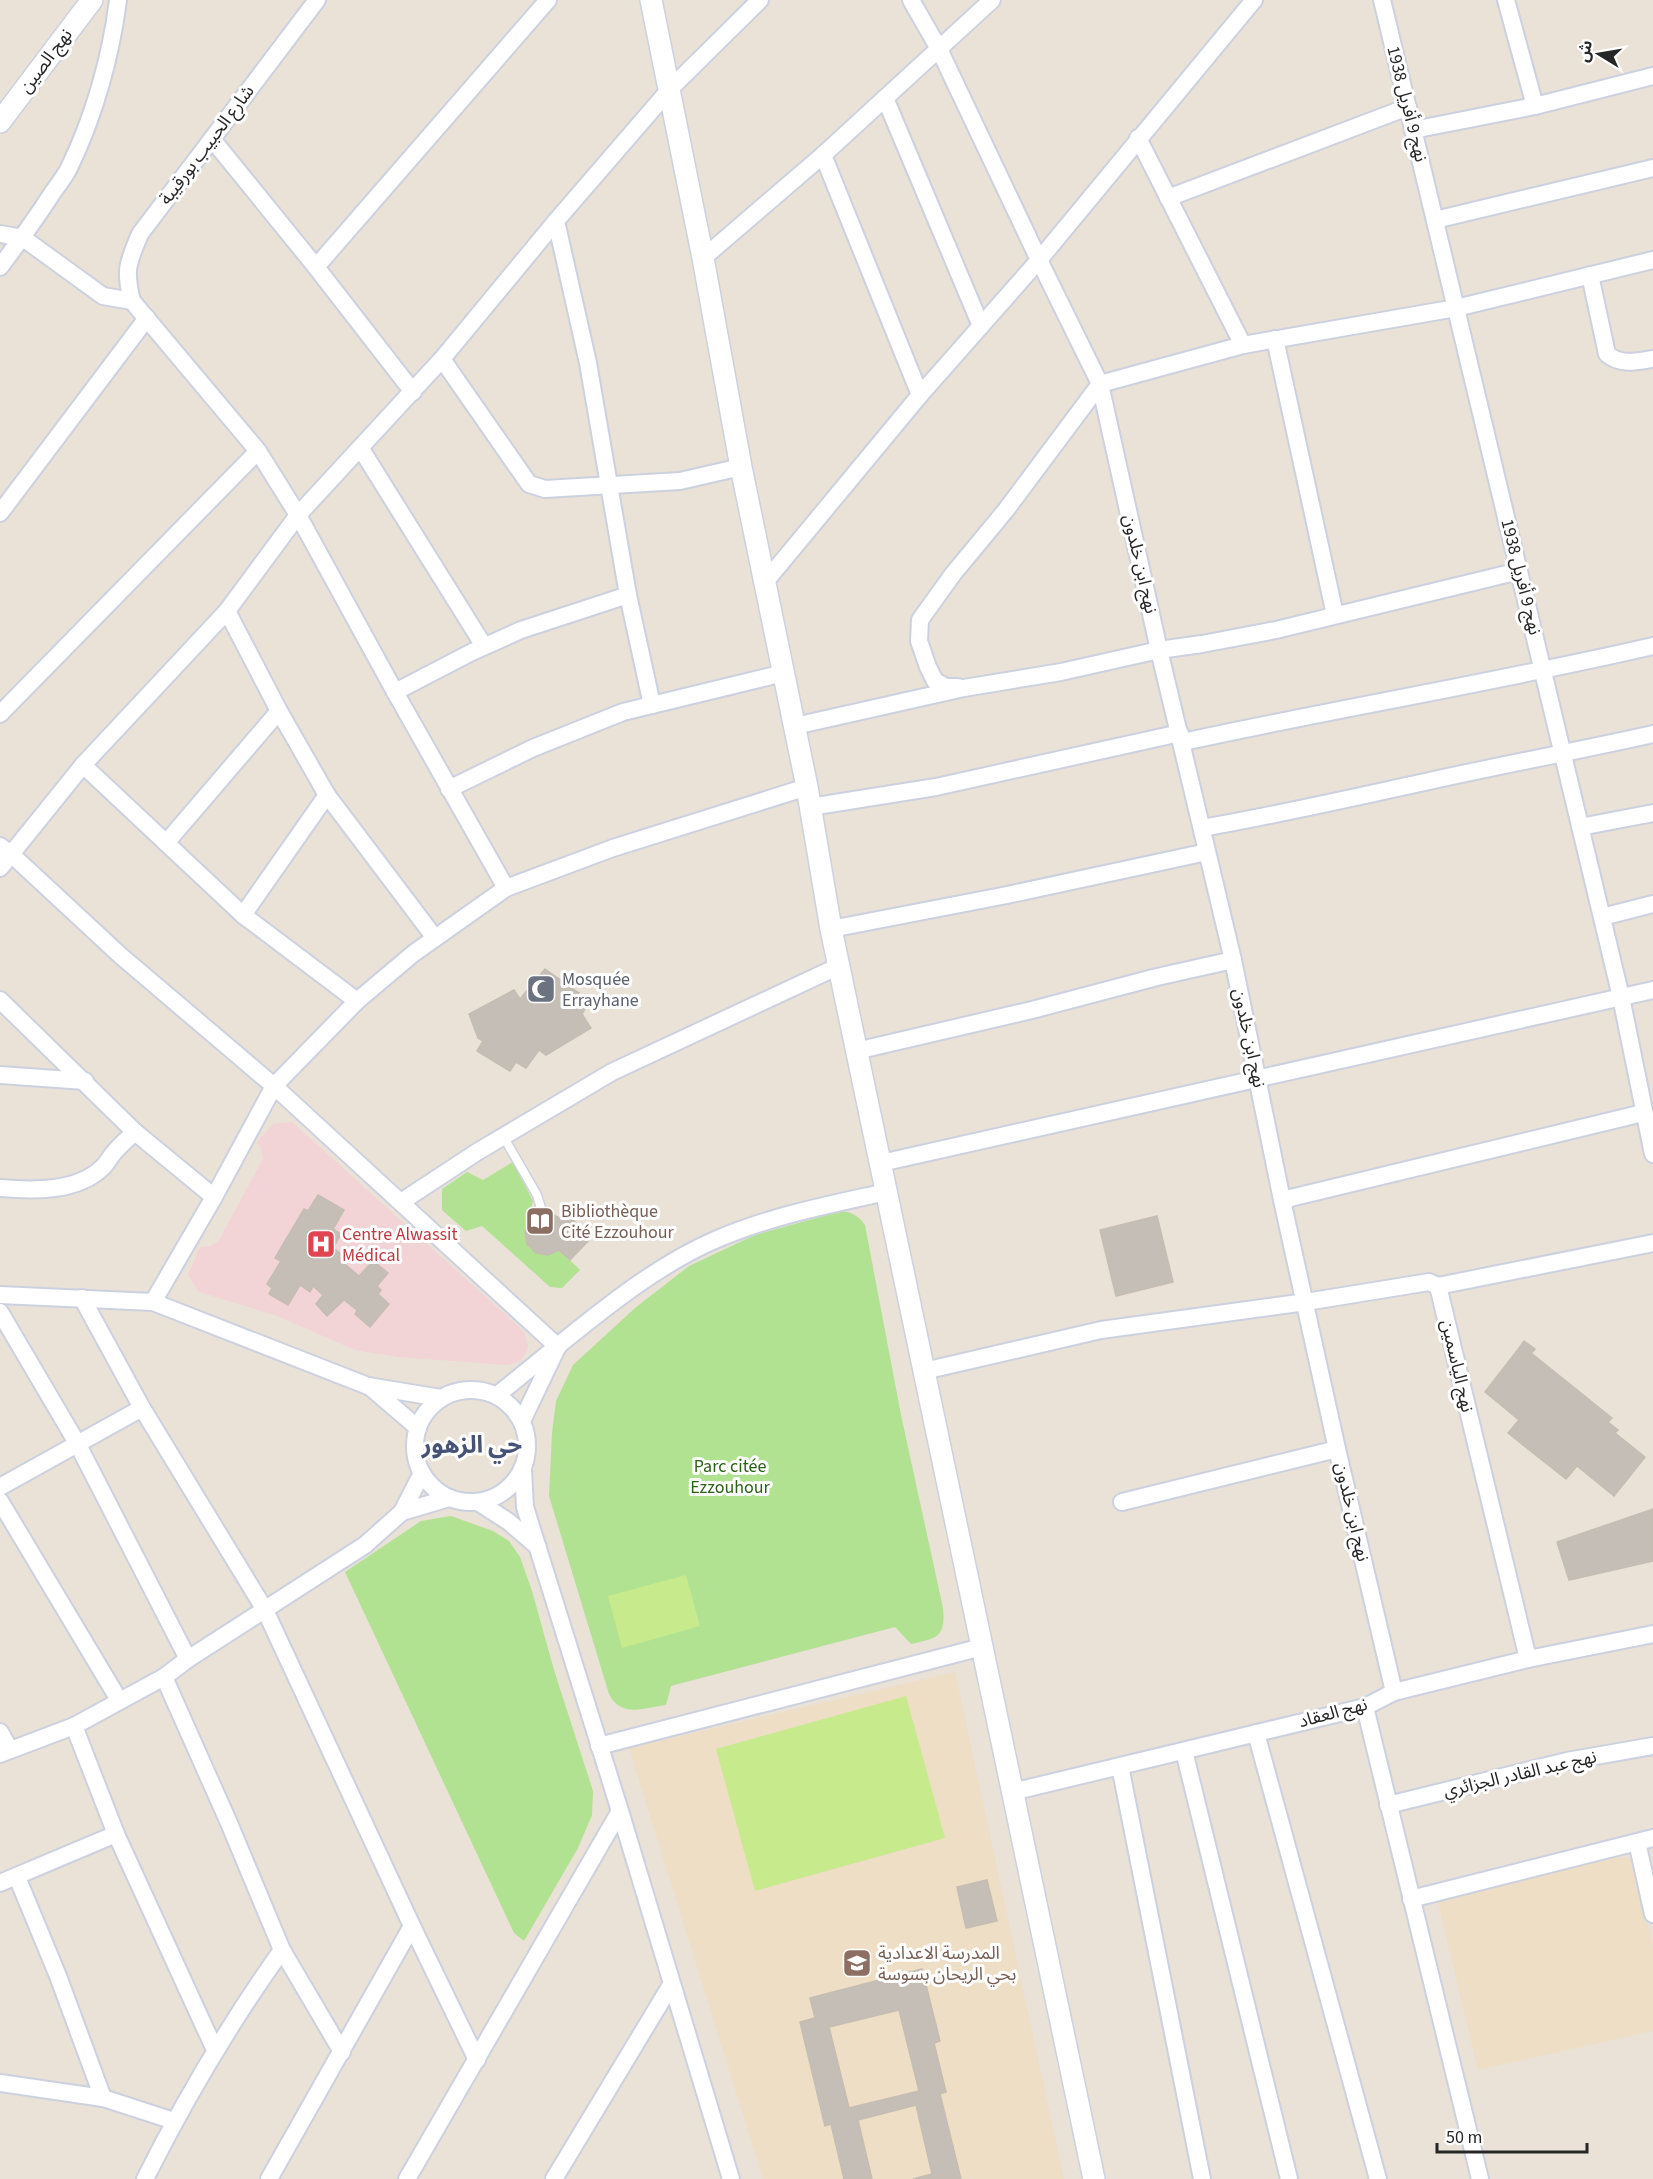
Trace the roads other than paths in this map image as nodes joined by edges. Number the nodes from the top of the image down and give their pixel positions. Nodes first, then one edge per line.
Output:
1 (92, 0) edge
2 (118, 0) edge
3 (317, 0) edge
4 (548, 0) edge
5 (651, 0) edge
6 (760, 0) edge
7 (911, 0) edge
8 (992, 0) edge
9 (1254, 0) edge
10 (1382, 0) edge
11 (1506, 0) edge
12 (939, 49) junction
13 (1653, 76) edge
14 (670, 89) junction
15 (885, 98) junction
16 (1535, 106) junction
17 (1408, 107) junction
18 (0, 122) edge
19 (1413, 130) junction
20 (1138, 138) junction
21 (212, 139) junction
22 (823, 155) junction
23 (1653, 168) edge
24 (1168, 198) junction
25 (1435, 220) junction
26 (556, 221) junction
27 (0, 234) edge
28 (22, 238) junction
29 (702, 258) junction
30 (1039, 260) junction
31 (1653, 260) edge
32 (0, 267) edge
33 (316, 267) junction
34 (1590, 275) junction
35 (132, 301) junction
36 (1456, 308) junction
37 (147, 318) junction
38 (981, 326) junction
39 (1275, 339) junction
40 (1243, 345) junction
41 (1653, 358) edge
42 (442, 360) junction
43 (1100, 384) junction
44 (413, 392) junction
45 (920, 395) junction
46 (361, 449) junction
47 (258, 451) junction
48 (741, 467) junction
49 (609, 485) junction
50 (0, 513) edge
51 (298, 515) junction
52 (1519, 571) junction
53 (766, 581) junction
54 (628, 595) junction
55 (227, 611) junction
56 (1335, 615) junction
57 (484, 646) junction
58 (1653, 646) edge
59 (1159, 650) junction
60 (1543, 671) junction
61 (784, 673) junction
62 (964, 688) junction
63 (395, 692) junction
64 (652, 705) junction
65 (279, 711) junction
66 (0, 714) edge
67 (795, 726) junction
68 (1653, 734) edge
69 (1182, 738) junction
70 (1563, 754) junction
71 (83, 765) junction
72 (449, 789) junction
73 (327, 795) junction
74 (808, 797) junction
75 (1653, 813) edge
76 (1580, 827) junction
77 (1202, 828) junction
78 (166, 843) junction
79 (6, 850) edge
80 (1207, 852) junction
81 (0, 868) edge
82 (506, 888) junction
83 (1653, 904) edge
84 (243, 915) junction
85 (1602, 917) junction
86 (831, 929) junction
87 (435, 938) junction
88 (1233, 960) junction
89 (839, 966) junction
90 (1653, 990) edge
91 (1621, 997) junction
92 (0, 1000) edge
93 (357, 1001) junction
94 (856, 1051) junction
95 (0, 1075) edge
96 (1258, 1079) junction
97 (85, 1081) junction
98 (274, 1086) junction
99 (1643, 1113) junction
100 (135, 1132) junction
101 (503, 1136) junction
102 (1653, 1154) edge
103 (881, 1163) junction
104 (0, 1188) edge
105 (886, 1192) junction
106 (214, 1197) junction
107 (1282, 1200) junction
108 (401, 1202) junction
109 (541, 1208) dead end
110 (1653, 1243) edge
111 (1438, 1287) junction
112 (0, 1295) edge
113 (82, 1298) junction
114 (153, 1302) junction
115 (1306, 1302) junction
116 (0, 1311) edge
117 (558, 1347) junction
118 (924, 1371) junction
119 (368, 1386) junction
120 (497, 1395) junction
121 (441, 1398) junction
122 (142, 1408) junction
123 (522, 1421) junction
124 (418, 1428) junction
125 (77, 1443) junction
126 (1337, 1449) junction
127 (523, 1470) junction
128 (422, 1473) junction
129 (0, 1487) edge
130 (448, 1498) junction
131 (0, 1501) edge
132 (478, 1502) junction
133 (1122, 1502) dead end
134 (402, 1512) junction
135 (538, 1548) junction
136 (266, 1610) junction
137 (1653, 1634) edge
138 (982, 1647) junction
139 (188, 1659) junction
140 (1528, 1659) junction
141 (164, 1677) junction
142 (1394, 1692) junction
143 (119, 1700) junction
144 (1365, 1707) junction
145 (74, 1726) junction
146 (0, 1732) edge
147 (1256, 1733) junction
148 (599, 1746) junction
149 (1653, 1746) edge
150 (1184, 1751) junction
151 (5, 1752) edge
152 (1120, 1766) junction
153 (1012, 1792) junction
154 (1388, 1804) junction
155 (620, 1811) junction
156 (116, 1834) junction
157 (1645, 1840) edge
158 (17, 1877) junction
159 (0, 1883) edge
160 (1411, 1899) junction
161 (1653, 1914) edge
162 (412, 1926) junction
163 (282, 1950) junction
164 (671, 1984) junction
165 (215, 2050) junction
166 (342, 2052) junction
167 (477, 2060) junction
168 (0, 2083) edge
169 (104, 2098) junction
170 (174, 2121) junction
171 (566, 2171) edge
172 (145, 2179) edge
173 (269, 2179) edge
174 (407, 2179) edge
175 (554, 2179) edge
176 (731, 2179) edge
177 (1094, 2179) edge
178 (1202, 2179) edge
179 (1289, 2179) edge
180 (1378, 2179) edge
181 (1480, 2179) edge

1 - 18 street, نهج الصين
2 - 28 street
3 - 21 street, شارع الحبيب بورقيبة
4 - 33 street
5 - 14 street
6 - 14 street
7 - 12 street, نهج ابن خلدون
8 - 12 street
9 - 20 street
10 - 17 street, نهج 9 أفريل 1938
11 - 16 street
12 - 15 street
12 - 30 street, نهج ابن خلدون
13 - 16 street
14 - 26 street
14 - 29 street
15 - 22 street
15 - 38 street
16 - 19 street
17 - 19 street, نهج 9 أفريل 1938
17 - 24 street
19 - 25 street, نهج 9 أفريل 1938
20 - 24 street
20 - 30 street
21 - 33 street
21 - 35 street, شارع الحبيب بورقيبة
22 - 29 street
22 - 45 street
23 - 25 street
24 - 40 street
25 - 36 street, نهج 9 أفريل 1938
26 - 42 street
26 - 49 street
27 - 28 street
28 - 32 street
28 - 35 street
29 - 48 street
30 - 38 street
30 - 43 street, نهج ابن خلدون
31 - 34 street
33 - 44 street
34 - 36 street
34 - 41 street
35 - 37 street
36 - 39 street
36 - 52 street, نهج 9 أفريل 1938
37 - 47 street
37 - 50 street
38 - 45 street
39 - 40 street
39 - 56 street
40 - 43 street
42 - 44 street
42 - 49 street
43 - 59 street, نهج ابن خلدون
43 - 62 street
44 - 46 street
45 - 53 street
46 - 51 street
46 - 57 street
47 - 51 street
47 - 66 street
48 - 49 street
48 - 53 street
49 - 54 street
51 - 55 street
51 - 63 street
52 - 56 street
52 - 60 street, نهج 9 أفريل 1938
53 - 61 street
54 - 57 street
54 - 64 street
55 - 65 street
55 - 71 street
56 - 59 street
57 - 63 street
58 - 60 street
59 - 62 street
59 - 69 street, نهج ابن خلدون
60 - 69 street
60 - 70 street, نهج 9 أفريل 1938
61 - 64 street
61 - 67 street
62 - 67 street
63 - 72 street
64 - 72 street
65 - 73 street
65 - 78 street
67 - 74 street
68 - 70 street
69 - 74 street
69 - 77 street, نهج ابن خلدون
70 - 76 street, نهج 9 أفريل 1938
70 - 77 street
71 - 78 street
71 - 79 street
72 - 82 street
73 - 84 street
73 - 87 street
74 - 82 street
74 - 86 street
75 - 76 street
76 - 85 street, نهج 9 أفريل 1938
77 - 80 street, نهج ابن خلدون
78 - 84 street
79 - 81 street
79 - 98 street
80 - 86 street
80 - 88 street, نهج ابن خلدون
82 - 87 street
83 - 85 street
84 - 93 street
85 - 91 street, نهج 9 أفريل 1938
86 - 89 street
87 - 93 street
88 - 94 street
88 - 96 street, نهج ابن خلدون
89 - 94 street
89 - 101 street
90 - 91 street
91 - 96 street
91 - 99 street, نهج 9 أفريل 1938
92 - 97 street
93 - 98 street
94 - 103 street
95 - 97 street
96 - 103 street
96 - 107 street, نهج ابن خلدون
97 - 100 street
98 - 106 street
98 - 108 street
99 - 102 street, نهج 9 أفريل 1938
99 - 107 street
100 - 104 street
100 - 106 street
101 - 108 street
101 - 109 lane
103 - 105 street
105 - 117 street
105 - 118 street
106 - 114 street
107 - 115 street, نهج ابن خلدون
108 - 117 street
110 - 111 street
111 - 115 street
111 - 140 street, نهج الياسمين
112 - 113 street
113 - 114 street
113 - 122 street
114 - 119 street
115 - 118 street
115 - 126 street, نهج ابن خلدون
116 - 125 street
117 - 120 street
117 - 123 street
118 - 138 street
119 - 121 street
119 - 124 street
120 - 121 street
120 - 123 street
121 - 124 street
122 - 125 street
122 - 136 street
123 - 127 street
124 - 128 street
125 - 129 street
125 - 139 street
126 - 133 street
126 - 142 street, نهج ابن خلدون
127 - 132 street
127 - 135 street
128 - 130 street
128 - 134 street
130 - 132 street
130 - 134 street
131 - 143 street
132 - 135 street
134 - 136 street
135 - 148 street
136 - 139 street
136 - 162 street
137 - 140 street, نهج العقاد
138 - 148 street
138 - 153 street
139 - 141 street
140 - 142 street, نهج العقاد
141 - 143 street
141 - 163 street
142 - 144 street, نهج العقاد
143 - 145 street
144 - 147 street, نهج العقاد
144 - 154 street
145 - 151 street
145 - 156 street
146 - 151 street
147 - 150 street, نهج العقاد
147 - 180 street
148 - 155 street
149 - 154 street, نهج عبد القادر الجزائري
150 - 152 street, نهج العقاد
150 - 179 street
152 - 153 street, نهج العقاد
152 - 178 street
153 - 177 street
154 - 160 street
155 - 164 street
155 - 167 street
156 - 158 street
156 - 165 street
157 - 160 street
157 - 161 street
158 - 159 street
158 - 169 street
160 - 181 street
162 - 166 street
162 - 167 street
163 - 165 street
163 - 166 street
164 - 171 street
164 - 176 street
165 - 170 street
166 - 173 street
167 - 174 street
168 - 169 street
169 - 170 street
170 - 172 street
171 - 175 street

